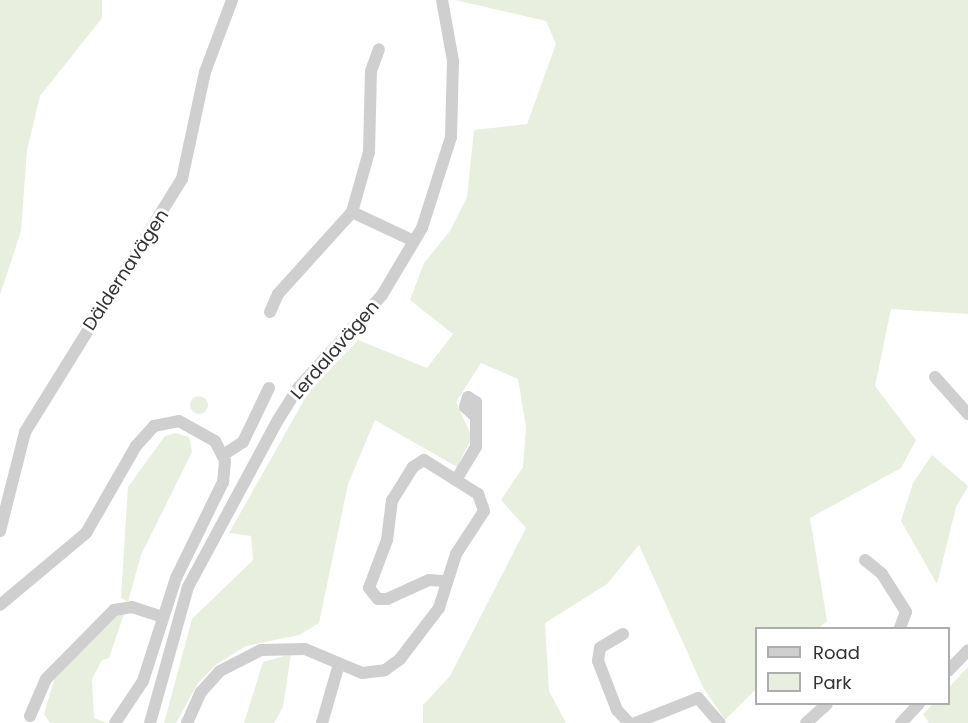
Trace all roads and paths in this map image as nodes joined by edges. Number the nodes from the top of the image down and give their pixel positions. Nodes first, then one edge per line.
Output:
1 (232, 0) edge
2 (442, 0) edge
3 (380, 49) dead end
4 (352, 212) junction
5 (414, 242) junction
6 (270, 312) dead end
7 (935, 377) dead end
8 (269, 388) dead end
9 (968, 414) edge
10 (475, 416) dead end
11 (223, 455) junction
12 (456, 480) junction
13 (0, 531) edge
14 (864, 560) dead end
15 (445, 581) junction
16 (0, 605) edge
17 (162, 617) junction
18 (900, 627) edge
19 (623, 634) dead end
20 (968, 650) edge
21 (339, 664) junction
22 (950, 669) edge
23 (826, 705) edge
24 (918, 705) edge
25 (30, 716) dead end
26 (115, 723) edge
27 (150, 723) edge
28 (187, 723) edge
29 (322, 723) edge
30 (629, 723) edge
31 (635, 723) edge
32 (720, 723) edge
33 (807, 723) edge
34 (901, 723) edge

1 - 13 street, Däldernavägen
2 - 5 street, Lerdalavägen
3 - 4 street
4 - 5 street
4 - 6 street
5 - 27 street, Lerdalavägen
7 - 9 street
8 - 11 street
10 - 12 street
11 - 16 street
11 - 17 street
12 - 15 street
12 - 15 street
14 - 18 street
15 - 21 street
17 - 25 street
17 - 26 street
19 - 30 street
20 - 22 street
21 - 28 street
21 - 29 street
23 - 33 street
24 - 34 street
31 - 32 street

